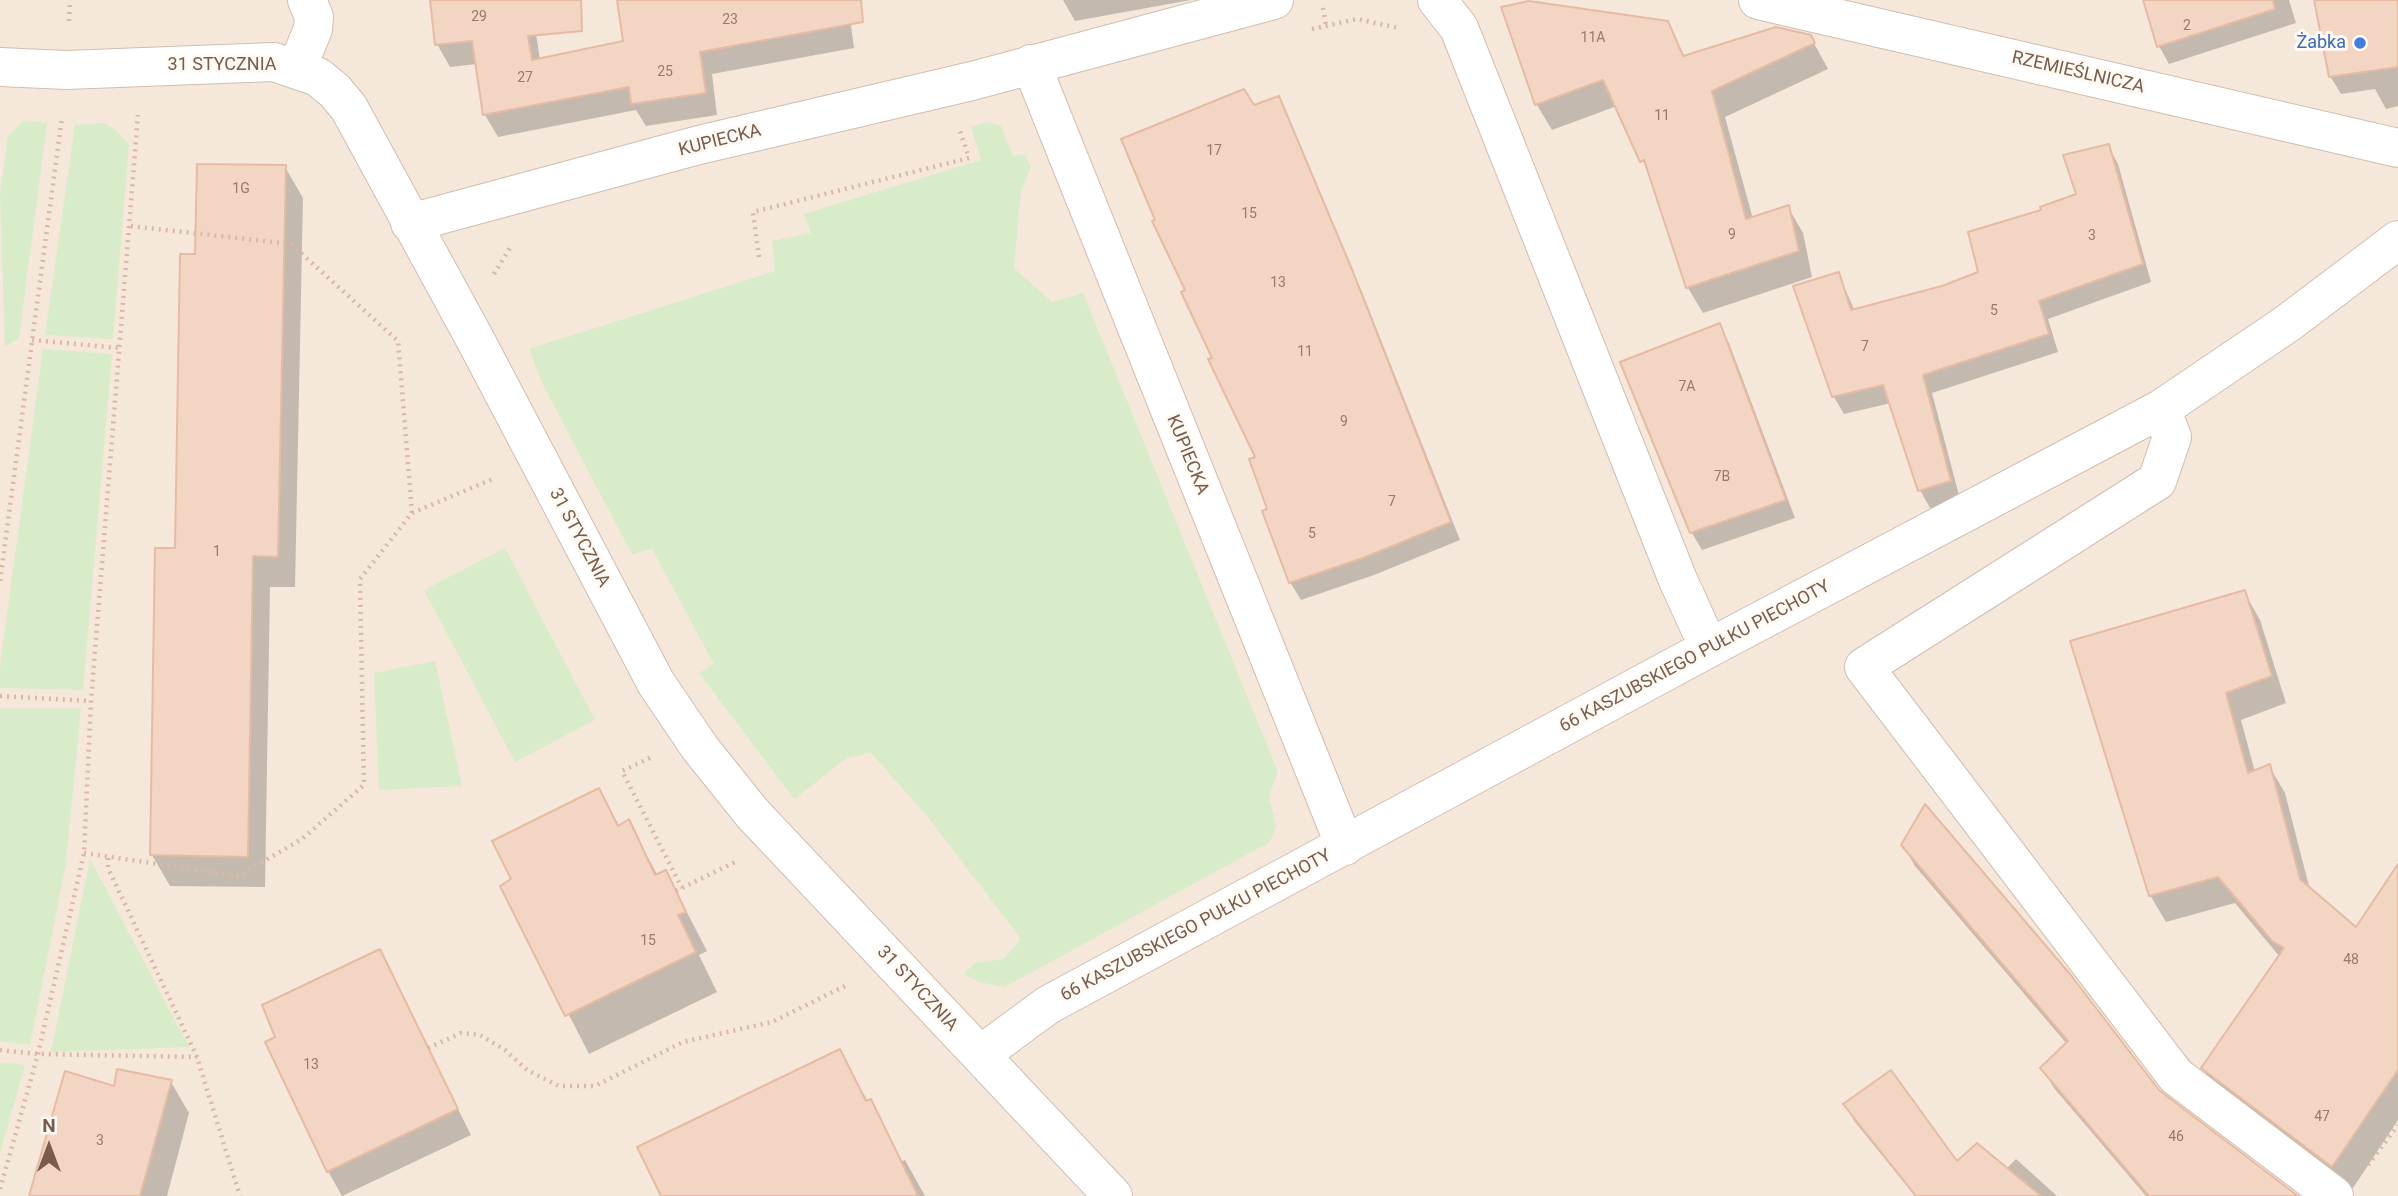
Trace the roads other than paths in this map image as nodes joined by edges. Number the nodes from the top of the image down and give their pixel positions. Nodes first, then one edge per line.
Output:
1 (307, 0) edge
2 (1274, 0) edge
3 (1437, 0) edge
4 (1758, 0) edge
5 (1031, 64) junction
6 (0, 67) edge
7 (297, 68) junction
8 (2398, 148) edge
9 (410, 223) junction
10 (2398, 240) edge
11 (2161, 409) junction
12 (1709, 648) junction
13 (1345, 846) junction
14 (980, 1055) junction
15 (2347, 1186) edge
16 (1113, 1196) edge

1 - 7 street
2 - 5 street, KUPIECKA
3 - 12 street
4 - 8 street, RZEMIEŚLNICZA
5 - 9 street, KUPIECKA
5 - 13 street, KUPIECKA
6 - 7 street, 31 STYCZNIA
7 - 9 street, 31 STYCZNIA
9 - 14 street, 31 STYCZNIA
10 - 11 street, 66 KASZUBSKIEGO PUŁKU PIECHOTY
11 - 12 street, 66 KASZUBSKIEGO PUŁKU PIECHOTY
11 - 15 street
12 - 13 street, 66 KASZUBSKIEGO PUŁKU PIECHOTY
13 - 14 street, 66 KASZUBSKIEGO PUŁKU PIECHOTY
14 - 16 street, 31 STYCZNIA

